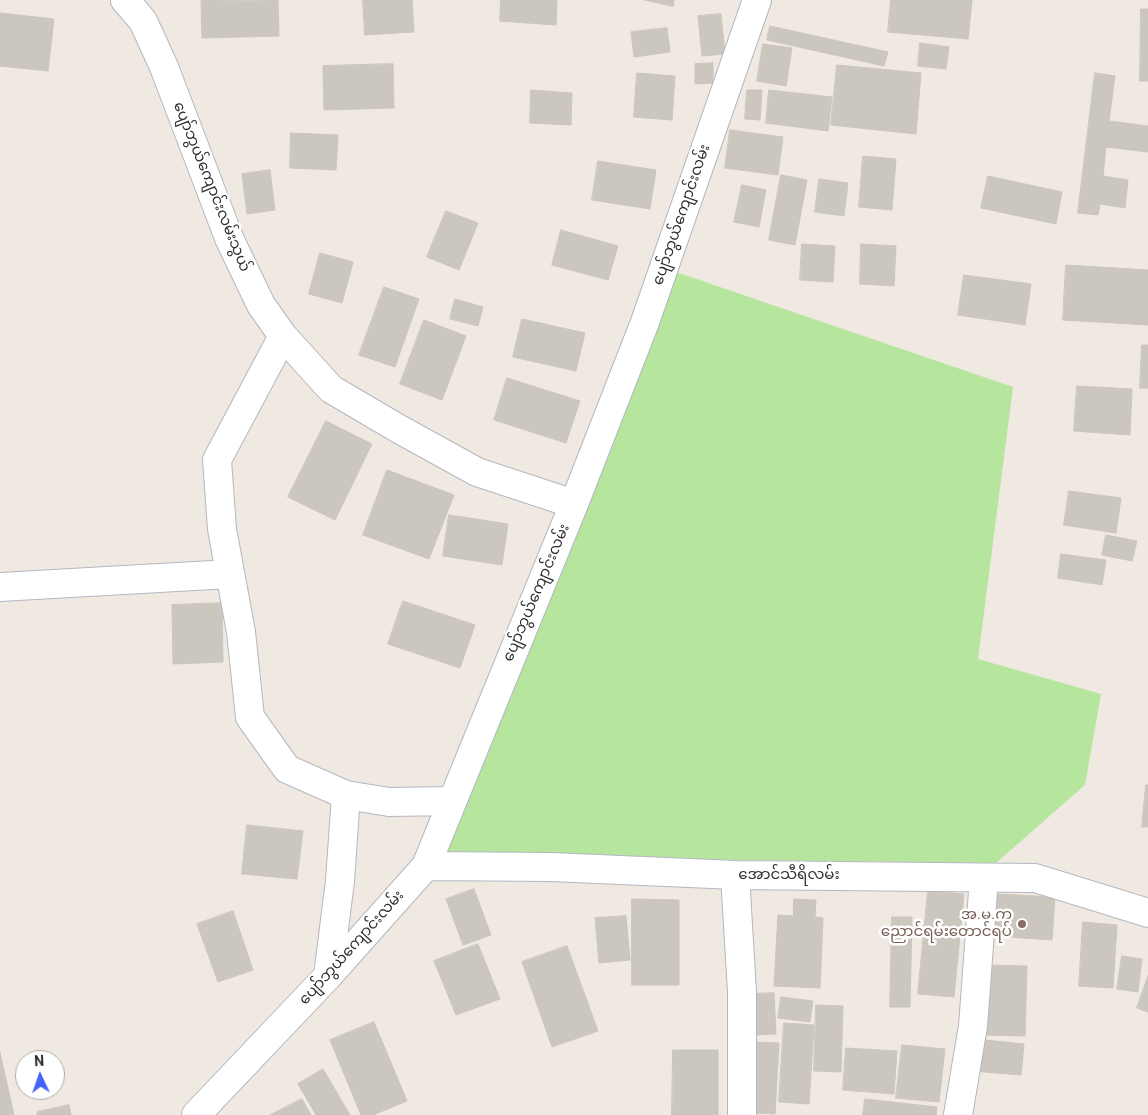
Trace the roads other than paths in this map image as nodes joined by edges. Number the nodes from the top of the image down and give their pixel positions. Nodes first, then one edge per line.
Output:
1 (125, 0) edge
2 (757, 0) edge
3 (283, 336) junction
4 (574, 504) junction
5 (230, 574) junction
6 (0, 587) edge
7 (346, 795) junction
8 (451, 801) junction
9 (426, 866) junction
10 (735, 874) junction
11 (984, 878) junction
12 (1148, 913) edge
13 (328, 976) junction
14 (196, 1115) edge
15 (742, 1115) edge
16 (958, 1115) edge

1 - 3 street, ပျော်ဘွယ်ကျောင်းလမ်းသွယ်
2 - 4 street, ပျော်ဘွယ်ကျောင်းလမ်း
3 - 4 street, ပျော်ဘွယ်ကျောင်းလမ်းသွယ်
3 - 5 street
4 - 8 street, ပျော်ဘွယ်ကျောင်းလမ်း
5 - 6 street
5 - 7 street
7 - 8 street
7 - 13 street
8 - 9 street, ပျော်ဘွယ်ကျောင်းလမ်း
9 - 10 street, အောင်သီရိလမ်း
9 - 13 street, ပျော်ဘွယ်ကျောင်းလမ်း
10 - 11 street, အောင်သီရိလမ်း
10 - 15 street
11 - 12 street, အောင်သီရိလမ်း
11 - 16 street
13 - 14 street, ပျော်ဘွယ်ကျောင်းလမ်း

